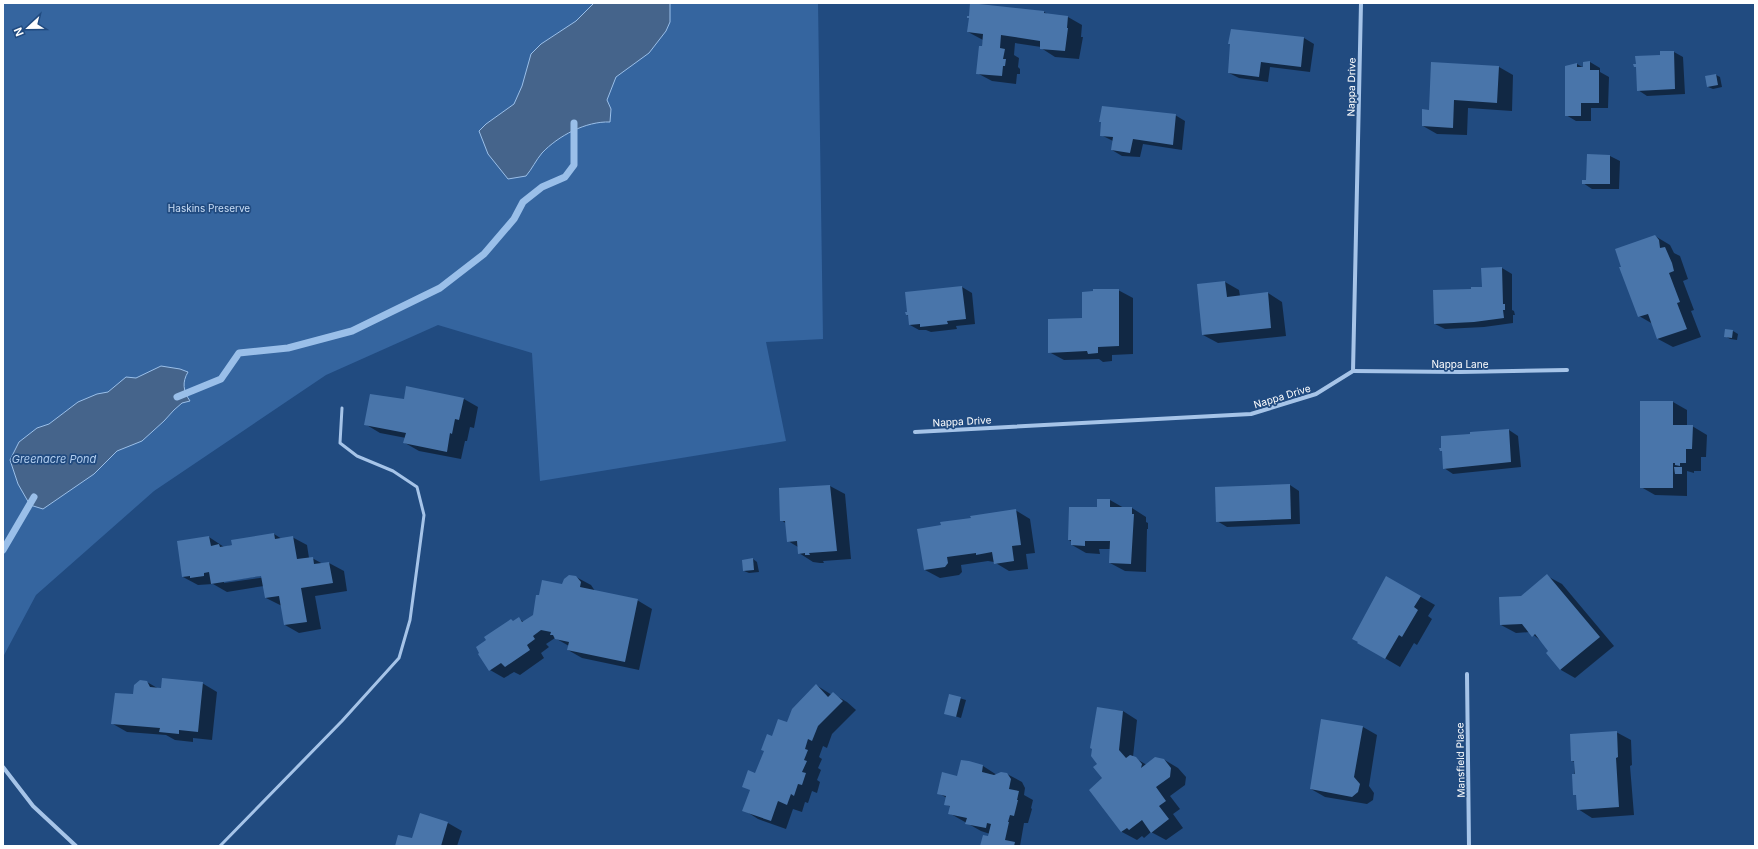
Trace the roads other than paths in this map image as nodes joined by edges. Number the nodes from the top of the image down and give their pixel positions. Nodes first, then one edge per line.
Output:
1 (1361, 3) edge
2 (1567, 370) dead end
3 (1353, 371) junction
4 (342, 408) dead end
5 (915, 432) dead end
6 (1467, 674) dead end
7 (3, 767) edge
8 (76, 846) edge
9 (220, 846) edge
10 (1469, 846) edge

1 - 3 street, Nappa Drive
2 - 3 street, Nappa Lane
3 - 5 street, Nappa Drive
4 - 9 lane
6 - 10 street, Mansfield Place
7 - 8 street

